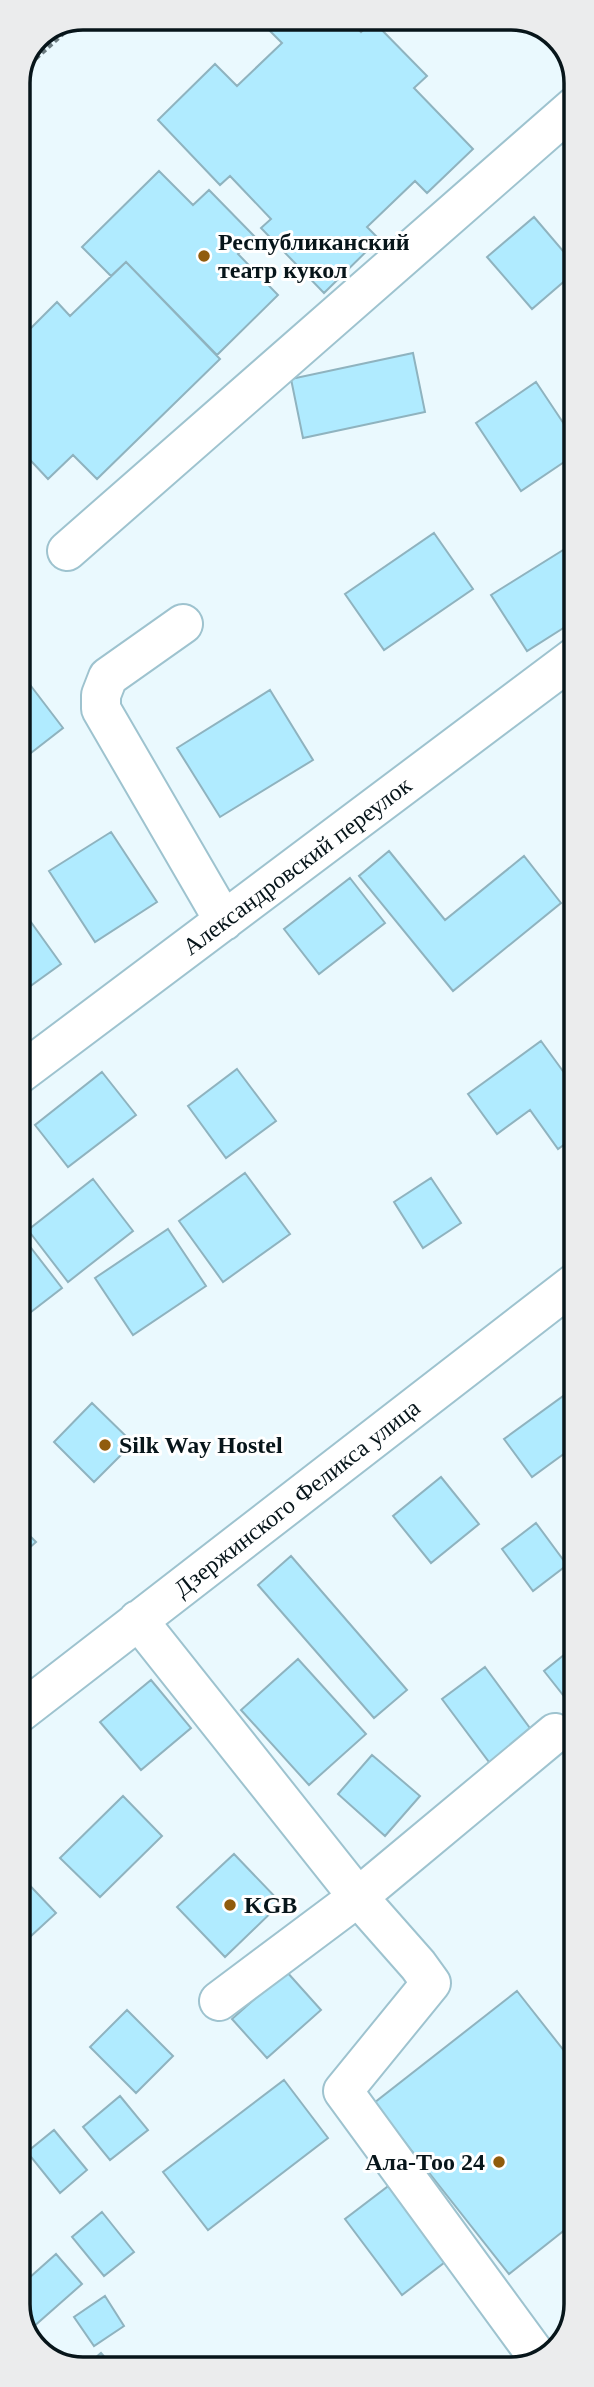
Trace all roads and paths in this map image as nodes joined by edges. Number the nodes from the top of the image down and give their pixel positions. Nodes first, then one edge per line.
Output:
1 (62, 35) edge
2 (37, 57) edge
3 (564, 116) edge
4 (67, 551) dead end
5 (183, 624) dead end
6 (564, 665) edge
7 (225, 920) junction
8 (30, 1066) edge
9 (564, 1291) edge
10 (138, 1620) junction
11 (30, 1705) edge
12 (555, 1733) dead end
13 (358, 1897) junction
14 (219, 2001) dead end
15 (534, 2352) edge

1 - 2 path
3 - 4 street
5 - 7 street
6 - 7 street, Александровский переулок
7 - 8 street, Александровский переулок
9 - 10 street, Дзержинского Феликса улица
10 - 11 street, Дзержинского Феликса улица
10 - 13 street
12 - 13 street
13 - 14 street
13 - 15 street

